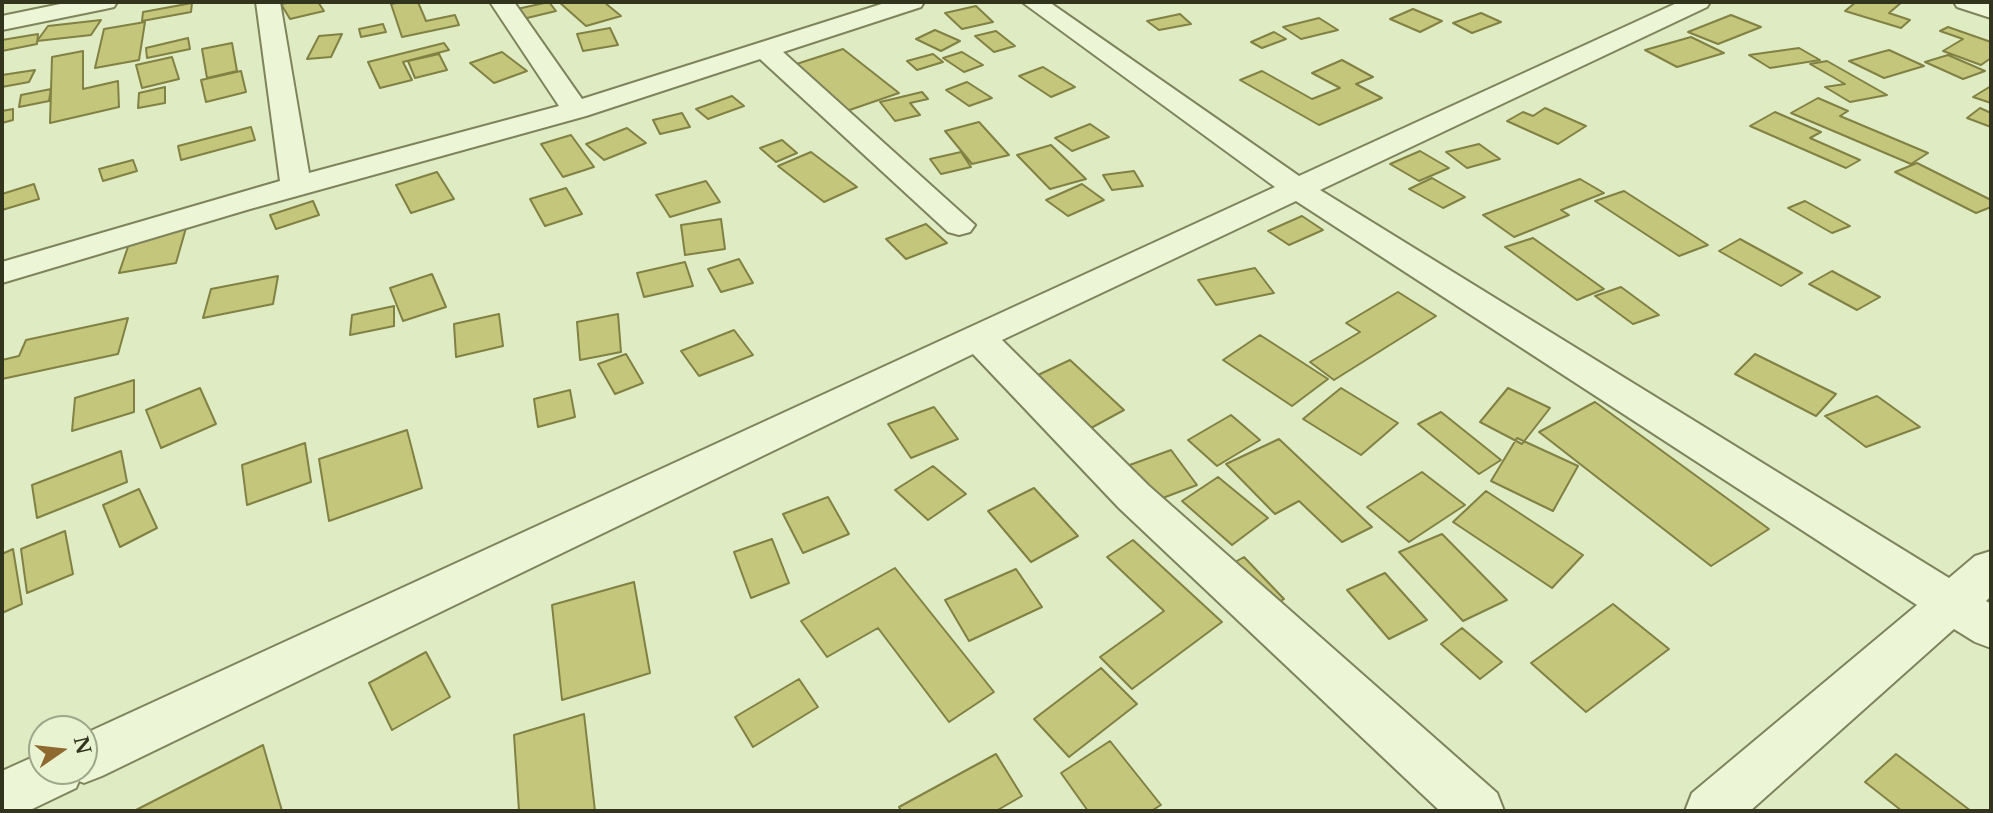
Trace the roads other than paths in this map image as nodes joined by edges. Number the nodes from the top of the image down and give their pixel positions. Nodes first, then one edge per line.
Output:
1 (105, 2) edge
2 (268, 2) edge
3 (502, 2) edge
4 (912, 2) edge
5 (1034, 2) edge
6 (1698, 2) edge
7 (1966, 2) edge
8 (1991, 11) edge
9 (2, 23) edge
10 (763, 48) junction
11 (576, 110) junction
12 (296, 187) junction
13 (1296, 188) junction
14 (959, 225) dead end
15 (2, 273) edge
16 (978, 337) junction
17 (1991, 569) edge
18 (1952, 603) junction
19 (1991, 628) edge
20 (98, 752) edge
21 (28, 785) edge
22 (2, 797) edge
23 (1478, 811) edge
24 (1711, 811) edge

1 - 9 street
2 - 12 street
3 - 11 street
4 - 10 street
5 - 13 street
6 - 13 street
7 - 8 street
10 - 11 street
10 - 14 street
11 - 12 street
12 - 15 street
13 - 16 street
13 - 18 street
16 - 20 street
16 - 23 street
17 - 18 street
18 - 19 street
18 - 24 street
21 - 22 street

